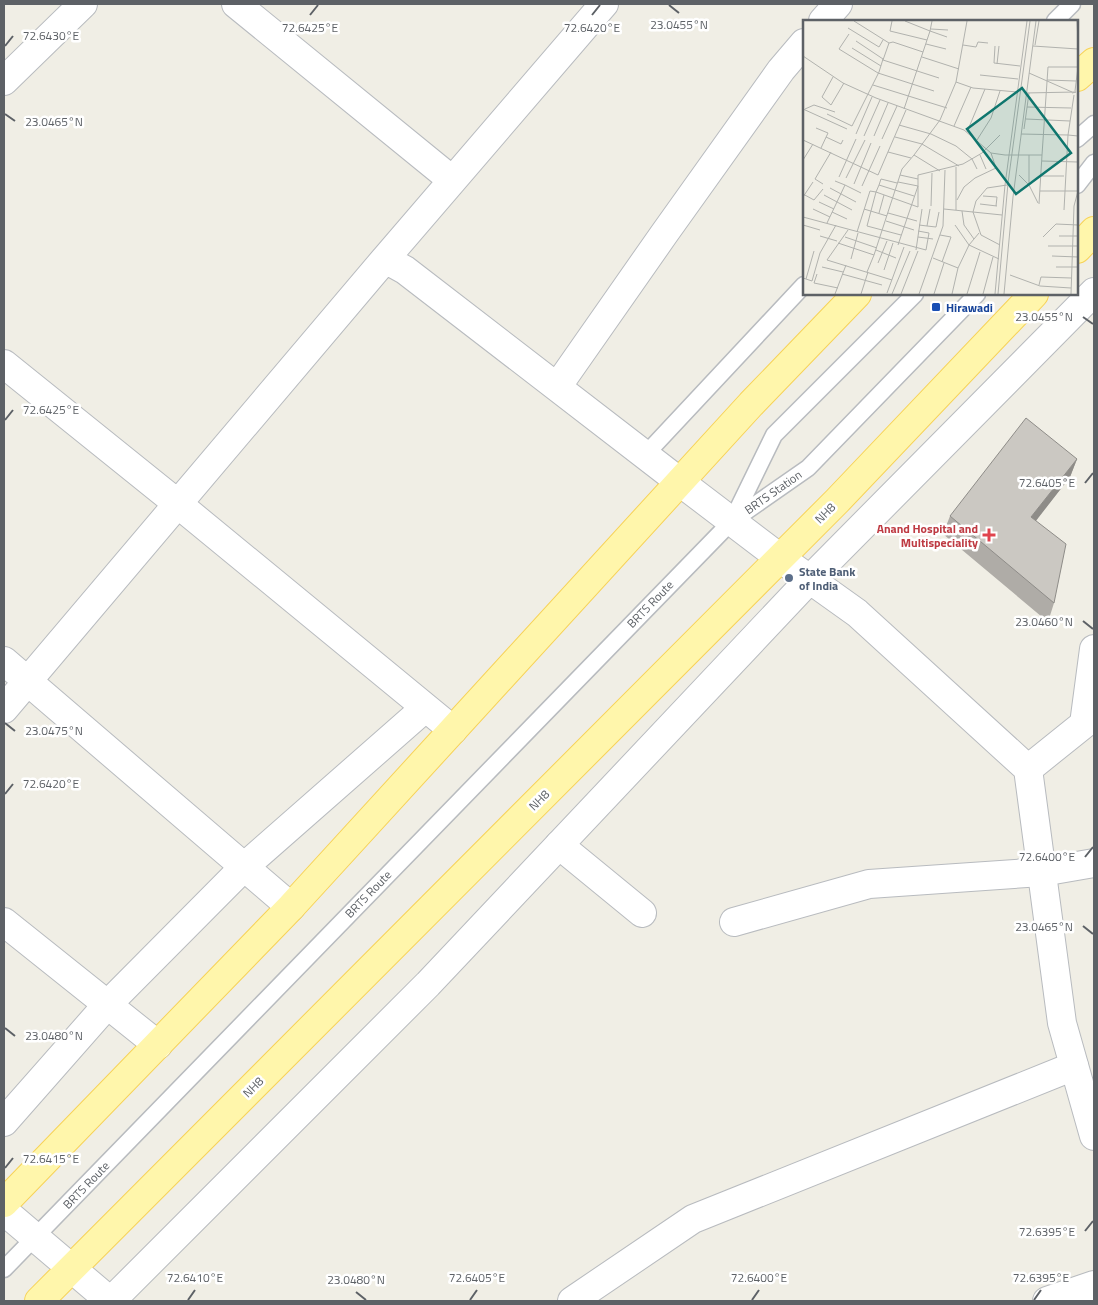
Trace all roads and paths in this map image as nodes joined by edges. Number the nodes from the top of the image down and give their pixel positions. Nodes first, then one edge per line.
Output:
1 (83, 4) edge
2 (236, 4) edge
3 (603, 4) edge
4 (838, 4) edge
5 (844, 4) edge
6 (1072, 4) edge
7 (824, 20) edge
8 (847, 20) edge
9 (1056, 20) edge
10 (803, 44) edge
11 (1094, 62) edge
12 (1078, 76) edge
13 (4, 81) edge
14 (1094, 124) edge
15 (1078, 138) edge
16 (1094, 163) edge
17 (452, 180) junction
18 (1078, 184) edge
19 (1094, 231) edge
20 (1078, 248) edge
21 (385, 259) junction
22 (803, 287) edge
23 (1094, 292) edge
24 (856, 295) edge
25 (914, 295) edge
26 (976, 295) edge
27 (1033, 295) edge
28 (4, 364) edge
29 (557, 387) junction
30 (645, 455) junction
31 (680, 482) junction
32 (178, 504) junction
33 (732, 521) junction
34 (780, 558) junction
35 (810, 579) junction
36 (1094, 649) edge
37 (4, 661) edge
38 (27, 682) junction
39 (425, 708) junction
40 (4, 709) edge
41 (453, 730) junction
42 (1028, 769) junction
43 (559, 845) junction
44 (1094, 863) edge
45 (244, 868) junction
46 (1042, 872) junction
47 (291, 907) junction
48 (642, 913) dead end
49 (4, 922) edge
50 (734, 922) dead end
51 (107, 1005) junction
52 (158, 1044) junction
53 (1074, 1066) junction
54 (4, 1122) edge
55 (1094, 1136) edge
56 (4, 1203) edge
57 (4, 1211) edge
58 (35, 1238) junction
59 (4, 1268) edge
60 (71, 1269) junction
61 (1094, 1285) edge
62 (39, 1301) edge
63 (110, 1301) edge
64 (572, 1301) edge
65 (1047, 1301) edge

1 - 13 street
2 - 17 street
3 - 17 street
4 - 7 street
5 - 8 street
6 - 9 lane
10 - 29 street
11 - 12 main road
14 - 15 lane
16 - 18 lane
17 - 21 street
19 - 20 main road
21 - 29 street
21 - 32 street
22 - 30 lane
23 - 35 street
24 - 31 main road
25 - 33 lane, BRTS Station
26 - 33 lane, BRTS Station
27 - 34 main road, NH8
28 - 32 street
29 - 30 street
30 - 31 street
31 - 33 street
31 - 41 main road
32 - 38 street
32 - 39 street
33 - 34 street
33 - 58 lane, BRTS Route
34 - 35 street
34 - 60 main road, NH8
35 - 42 street
35 - 43 street
36 - 42 street
37 - 38 street
38 - 40 street
38 - 45 street
39 - 41 street
39 - 45 street
41 - 47 main road
42 - 46 street
43 - 48 street
43 - 63 street
44 - 46 street
45 - 47 street
45 - 51 street
46 - 50 street
46 - 53 street
47 - 52 main road
49 - 51 street
51 - 52 street
51 - 54 street
52 - 56 main road
53 - 55 street
53 - 64 street
57 - 58 street
58 - 59 lane, BRTS Route
58 - 60 street
60 - 62 main road, NH8
60 - 63 street
61 - 65 street

